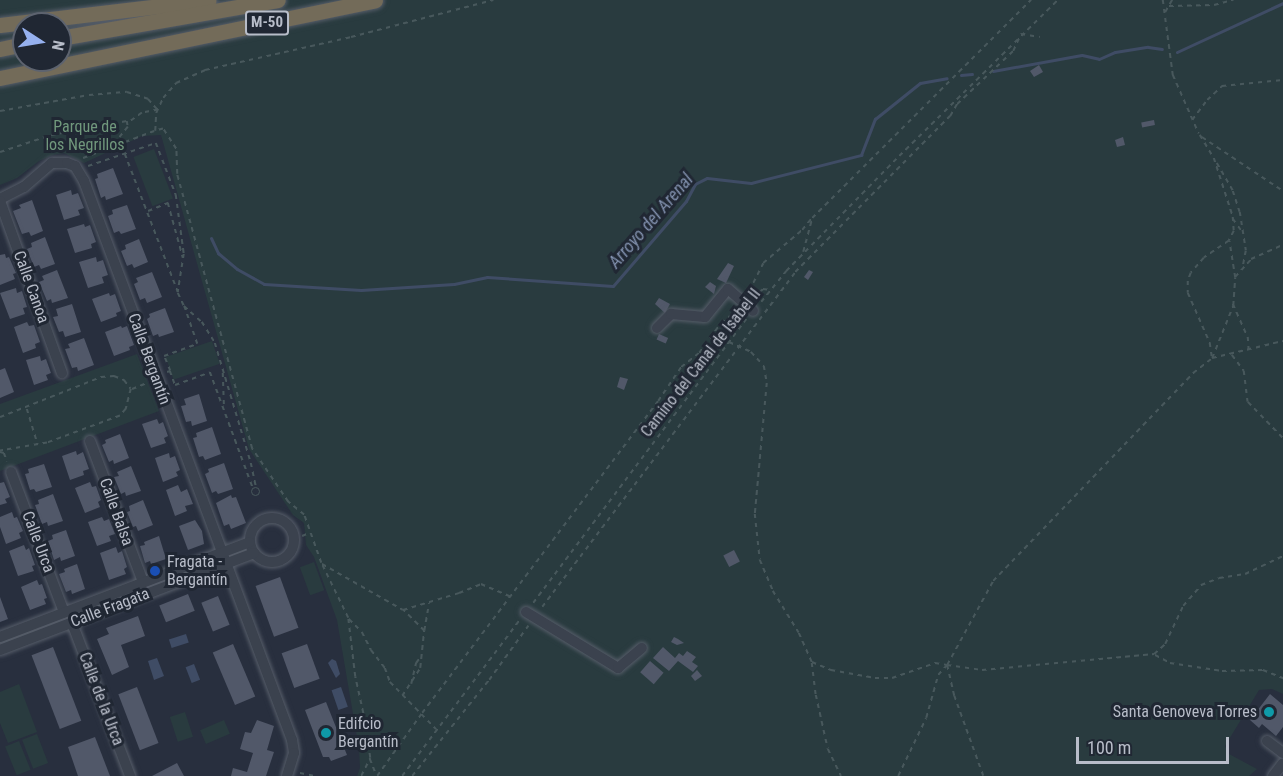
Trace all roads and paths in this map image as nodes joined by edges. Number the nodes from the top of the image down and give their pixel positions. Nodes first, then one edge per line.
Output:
1 (209, 0) edge
2 (278, 0) edge
3 (375, 0) edge
4 (493, 0) edge
5 (1031, 0) edge
6 (1058, 0) edge
7 (1163, 0) edge
8 (1172, 0) edge
9 (1233, 0) edge
10 (1168, 6) junction
11 (1165, 13) junction
12 (1, 25) edge
13 (1021, 34) junction
14 (72, 36) edge
15 (1040, 38) dead end
16 (0, 78) edge
17 (1283, 80) edge
18 (158, 110) junction
19 (0, 111) edge
20 (1192, 120) junction
21 (128, 123) junction
22 (155, 131) junction
23 (1200, 135) junction
24 (112, 147) junction
25 (0, 152) edge
26 (124, 153) junction
27 (1214, 158) junction
28 (79, 164) junction
29 (1283, 192) edge
30 (0, 200) edge
31 (147, 211) junction
32 (812, 218) junction
33 (1233, 218) junction
34 (1242, 233) junction
35 (1229, 241) junction
36 (1283, 245) edge
37 (803, 254) junction
38 (183, 259) junction
39 (1243, 267) junction
40 (1235, 278) junction
41 (771, 290) junction
42 (178, 293) junction
43 (1233, 303) junction
44 (184, 306) junction
45 (749, 307) junction
46 (657, 328) dead end
47 (1283, 341) edge
48 (728, 342) junction
49 (741, 347) junction
50 (1250, 350) junction
51 (1232, 354) junction
52 (1212, 358) junction
53 (223, 369) junction
54 (62, 373) dead end
55 (149, 382) dead end
56 (131, 389) junction
57 (26, 408) junction
58 (224, 411) junction
59 (0, 417) edge
60 (1283, 438) edge
61 (90, 441) dead end
62 (38, 445) junction
63 (0, 451) edge
64 (10, 470) joint
65 (309, 533) junction
66 (302, 536) dead end
67 (250, 542) junction
68 (222, 553) junction
69 (254, 553) junction
70 (1283, 556) edge
71 (321, 563) junction
72 (226, 564) junction
73 (143, 582) junction
74 (512, 597) junction
75 (429, 602) junction
76 (403, 610) junction
77 (64, 612) junction
78 (530, 615) junction
79 (348, 618) junction
80 (72, 623) junction
81 (424, 632) junction
82 (0, 637) edge
83 (642, 648) dead end
84 (0, 650) edge
85 (1154, 654) junction
86 (422, 655) junction
87 (812, 662) junction
88 (947, 665) junction
89 (1283, 678) edge
90 (411, 684) junction
91 (402, 696) junction
92 (422, 713) junction
93 (437, 730) junction
94 (1267, 741) dead end
95 (1283, 753) edge
96 (370, 758) junction
97 (1283, 763) edge
98 (300, 773) dead end
99 (130, 776) edge
100 (287, 776) edge
101 (315, 776) edge
102 (361, 776) edge
103 (377, 776) edge
104 (402, 776) edge
105 (412, 776) edge
106 (841, 776) edge
107 (898, 776) edge
108 (983, 776) edge
109 (1273, 776) edge

1 - 12 highway
2 - 14 highway, M-50
3 - 16 highway, M-50
4 - 18 path
5 - 32 path
6 - 13 path, Camino del Canal de Isabel II
7 - 11 path
8 - 10 path
9 - 10 path
10 - 11 path
11 - 20 path
13 - 15 path
13 - 37 path, Camino del Canal de Isabel II
13 - 49 path
17 - 20 path
18 - 19 path
18 - 21 path
18 - 22 path
20 - 23 path
21 - 24 path
21 - 25 path
22 - 24 path
22 - 65 path
23 - 27 path
23 - 29 path
24 - 28 path
26 - 28 path
26 - 31 path
26 - 38 path
27 - 33 path
27 - 34 path
28 - 30 street
28 - 68 street, Calle Bergantín
30 - 54 street, Calle Canoa
31 - 38 path
31 - 42 path
32 - 37 path
32 - 45 path
33 - 34 path
33 - 35 path
34 - 39 path
35 - 40 path
35 - 52 path
36 - 39 path
37 - 41 path, Camino del Canal de Isabel II
38 - 42 path
39 - 40 path
40 - 43 path
41 - 45 path, Camino del Canal de Isabel II
41 - 45 path
42 - 44 path
43 - 50 path
43 - 52 path
44 - 53 path
44 - 58 path
45 - 46 street
45 - 48 path, Camino del Canal de Isabel II
45 - 74 path
47 - 50 path
48 - 49 path
48 - 78 path, Camino del Canal de Isabel II
49 - 78 path
49 - 87 path
50 - 51 path
51 - 52 path
51 - 60 path
52 - 88 path
53 - 58 path
53 - 58 path
55 - 56 path
56 - 57 path
56 - 62 path
57 - 59 path
57 - 62 path
61 - 73 street, Calle Balsa
62 - 63 path
63 - 64 path
64 - 77 street, Calle Urca
65 - 66 path
65 - 71 path
67 - 68 street, Calle Fragata
67 - 69 street
67 - 69 street
68 - 72 street, Calle Bergantín
68 - 73 street, Calle Fragata
69 - 72 street, Calle Fragata
70 - 85 path
71 - 76 path
71 - 79 path
72 - 80 street, Calle Fragata
72 - 100 street
73 - 77 street, Calle Fragata
74 - 75 path
74 - 92 path
75 - 76 path
75 - 81 path
76 - 81 path
77 - 82 street, Calle Fragata
78 - 83 street
78 - 93 path, Camino del Canal de Isabel II
78 - 105 path
79 - 91 path
79 - 96 path
80 - 84 street, Calle Fragata
80 - 99 street, Calle de la Urca
81 - 86 path
85 - 88 path
85 - 89 path
86 - 90 path
86 - 90 path
87 - 88 path
87 - 106 path
88 - 107 path
88 - 108 path
90 - 91 path
91 - 92 path
92 - 93 path
92 - 103 path
93 - 104 path, Camino del Canal de Isabel II
94 - 95 street
96 - 102 path
96 - 103 path
97 - 109 street
98 - 101 path

